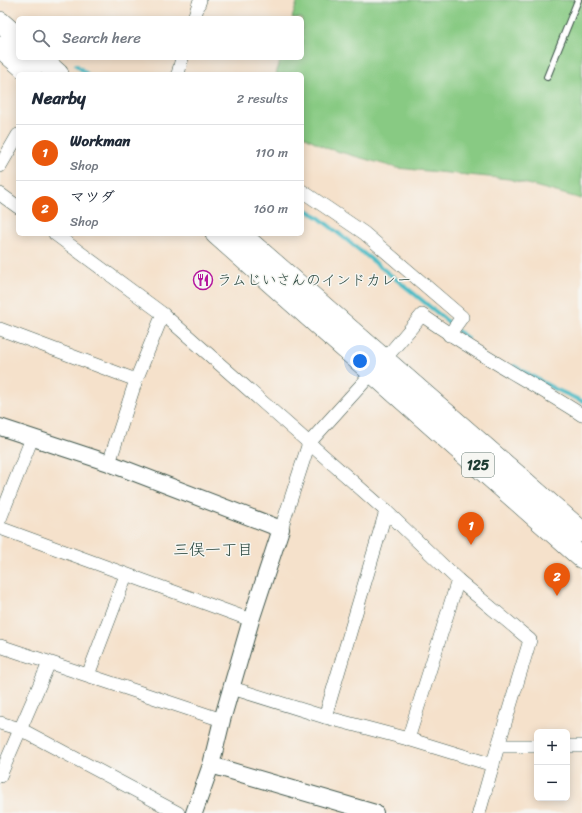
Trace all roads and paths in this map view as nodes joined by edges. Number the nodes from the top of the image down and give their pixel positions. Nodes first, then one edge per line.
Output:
1 (200, 0) edge
2 (578, 0) edge
3 (195, 16) edge
4 (0, 22) edge
5 (16, 36) edge
6 (0, 47) edge
7 (42, 60) edge
8 (182, 60) edge
9 (29, 72) edge
10 (56, 72) edge
11 (178, 72) edge
12 (547, 77) dead end
13 (16, 138) edge
14 (0, 166) edge
15 (304, 192) edge
16 (0, 194) edge
17 (16, 206) edge
18 (57, 236) edge
19 (218, 236) edge
20 (242, 236) edge
21 (163, 314) junction
22 (0, 329) edge
23 (454, 329) junction
24 (378, 366) junction
25 (136, 380) junction
26 (582, 415) edge
27 (0, 427) edge
28 (32, 438) junction
29 (310, 443) junction
30 (109, 462) junction
31 (386, 511) junction
32 (0, 519) edge
33 (0, 528) edge
34 (281, 529) junction
35 (582, 532) edge
36 (582, 558) edge
37 (126, 574) junction
38 (458, 580) junction
39 (251, 620) junction
40 (0, 646) edge
41 (49, 663) junction
42 (88, 675) junction
43 (232, 688) junction
44 (325, 717) junction
45 (222, 720) junction
46 (0, 723) edge
47 (20, 729) junction
48 (408, 739) junction
49 (498, 746) junction
50 (534, 746) edge
51 (570, 746) edge
52 (582, 746) edge
53 (211, 765) junction
54 (493, 765) junction
55 (0, 776) edge
56 (353, 810) edge
57 (178, 813) edge
58 (194, 813) edge
59 (375, 813) edge
60 (479, 813) edge

1 - 3 street
2 - 12 lane
4 - 5 highway
6 - 9 highway
7 - 10 highway
8 - 11 street
13 - 14 street
15 - 23 street
16 - 17 street
18 - 21 street
19 - 24 highway, 125
20 - 24 highway, 125
21 - 25 street
21 - 29 street
22 - 25 street
23 - 24 street
23 - 26 street
24 - 29 street
24 - 35 highway, 125
24 - 36 highway, 125
25 - 30 street
27 - 28 street
28 - 30 street
28 - 32 street
29 - 31 street
29 - 34 street
30 - 34 street
31 - 38 street
31 - 44 street
33 - 37 street
34 - 39 street
37 - 39 street
37 - 42 street
38 - 48 street
38 - 49 street
39 - 43 street
40 - 41 street
41 - 42 street
41 - 47 street
42 - 45 street
43 - 44 street
43 - 45 street
44 - 48 street
45 - 53 street
46 - 47 street
47 - 55 street
47 - 57 street
48 - 54 street
49 - 50 street
49 - 54 street
51 - 52 street
53 - 56 street
53 - 58 street
54 - 60 street
56 - 59 street

